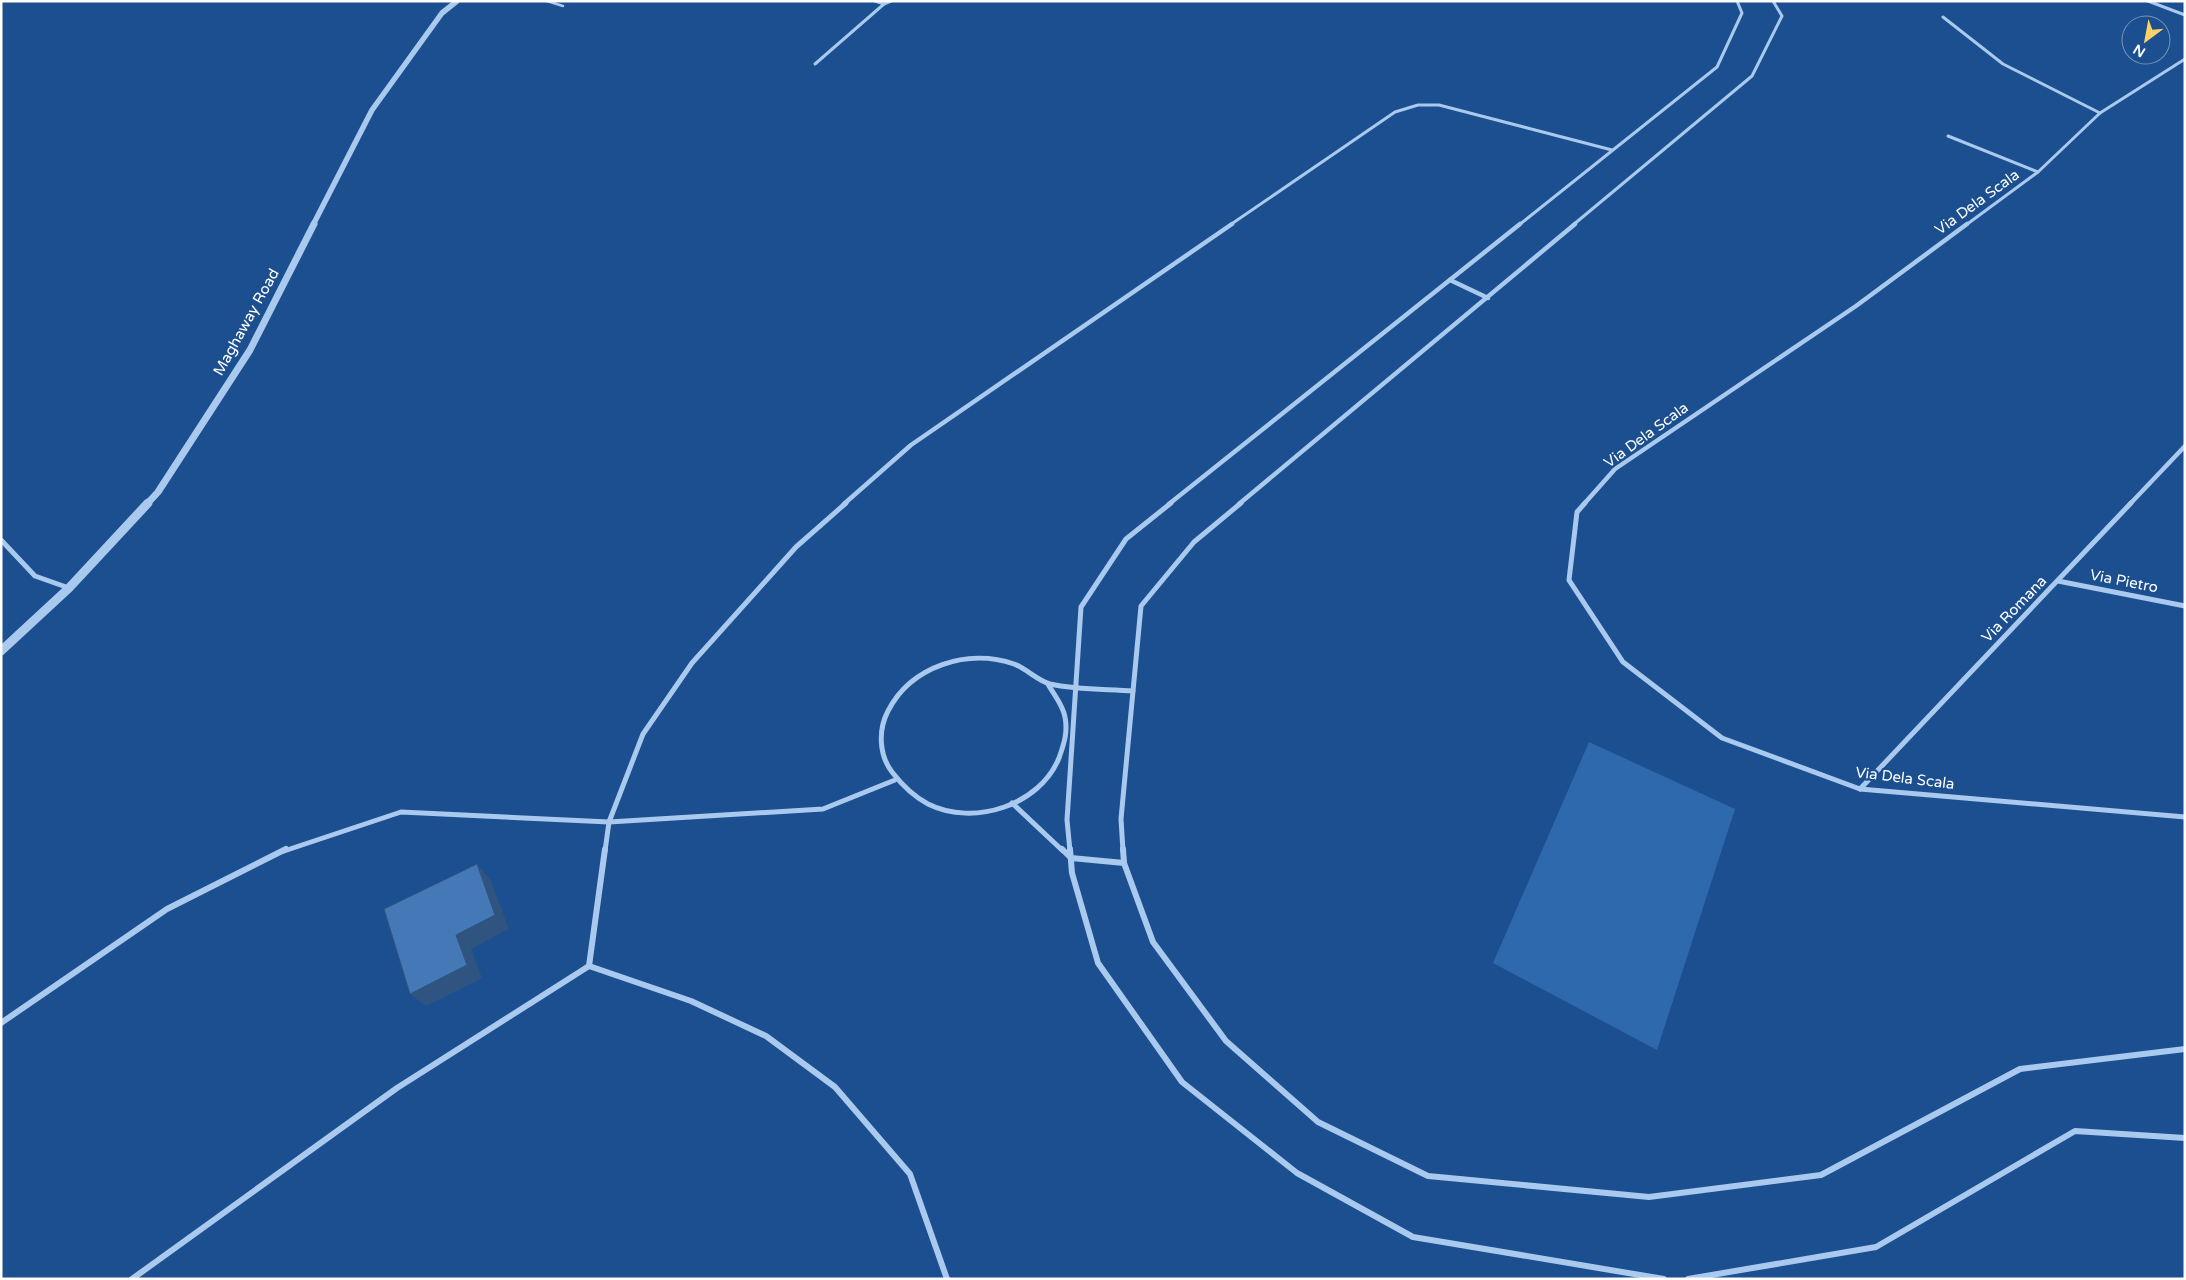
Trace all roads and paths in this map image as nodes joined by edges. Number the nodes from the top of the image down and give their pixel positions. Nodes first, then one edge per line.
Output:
1 (457, 1) edge
2 (547, 1) edge
3 (875, 1) edge
4 (891, 1) edge
5 (1737, 1) edge
6 (1773, 1) edge
7 (2148, 1) edge
8 (884, 4) junction
9 (564, 6) dead end
10 (2185, 15) edge
11 (1943, 17) dead end
12 (2185, 59) edge
13 (814, 64) dead end
14 (2100, 113) junction
15 (1948, 136) dead end
16 (1612, 150) junction
17 (2038, 172) junction
18 (1450, 280) junction
19 (1488, 298) junction
20 (2185, 446) edge
21 (1, 540) edge
22 (2058, 581) junction
23 (69, 588) junction
24 (2185, 606) edge
25 (1, 651) edge
26 (1048, 684) junction
27 (1076, 687) junction
28 (1133, 691) junction
29 (895, 780) junction
30 (1860, 789) junction
31 (1012, 803) junction
32 (2185, 817) edge
33 (609, 822) junction
34 (1071, 858) junction
35 (1124, 863) junction
36 (589, 966) junction
37 (1, 1023) edge
38 (2185, 1049) edge
39 (2185, 1138) edge
40 (132, 1279) edge
41 (947, 1279) edge
42 (1664, 1279) edge
43 (1688, 1279) edge

1 - 23 street, Maghaway Road
2 - 9 lane
3 - 8 street
4 - 8 street
5 - 16 street
6 - 19 street
7 - 10 street
8 - 13 street
11 - 14 street
12 - 14 street, Via Dela Scala
14 - 17 street, Via Dela Scala
15 - 17 street
16 - 18 street
16 - 33 street
17 - 30 street, Via Dela Scala
18 - 19 street
18 - 27 street
19 - 28 street
20 - 22 street, Via Romana
21 - 23 street
22 - 24 street, Via Pietro
22 - 30 street, Via Romana
23 - 25 street, Maghaway Road
26 - 27 street
26 - 29 street
26 - 31 street
27 - 28 street
27 - 34 street
28 - 35 street
29 - 31 street
29 - 33 street
30 - 32 street, Via Dela Scala
31 - 34 street
33 - 36 street
33 - 37 street
34 - 35 street
34 - 42 street
35 - 38 street
36 - 40 street
36 - 41 street
39 - 43 street

